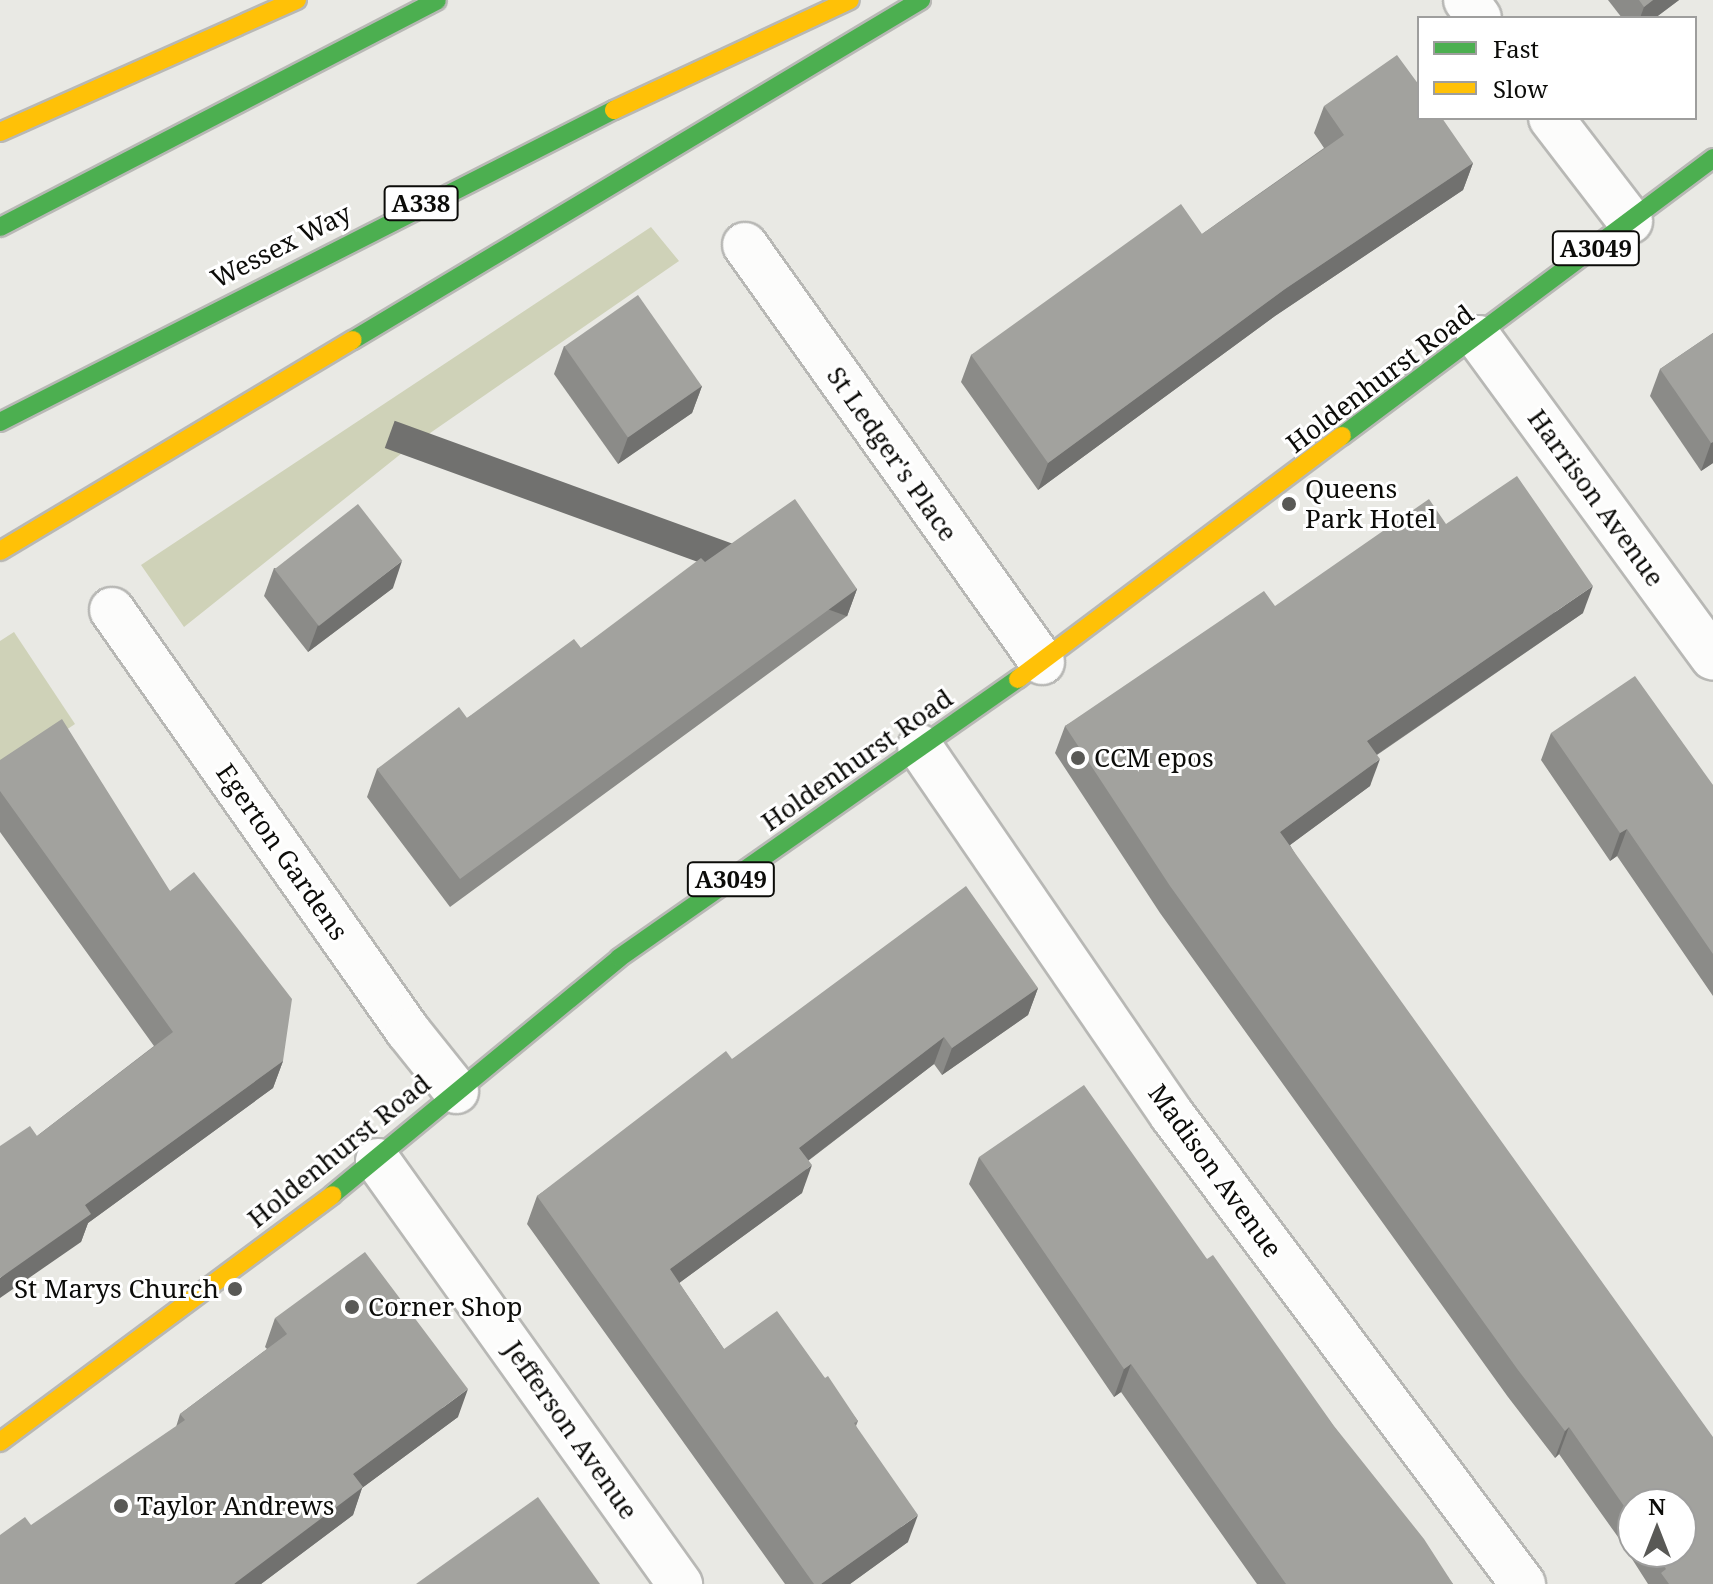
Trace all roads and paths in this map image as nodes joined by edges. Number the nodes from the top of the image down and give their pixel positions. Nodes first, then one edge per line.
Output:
1 (297, 0) edge
2 (437, 0) edge
3 (850, 0) edge
4 (921, 0) edge
5 (1553, 120) edge
6 (0, 132) edge
7 (1713, 158) edge
8 (1630, 221) junction
9 (0, 227) edge
10 (745, 245) dead end
11 (1479, 338) junction
12 (0, 422) edge
13 (0, 551) edge
14 (112, 610) dead end
15 (1713, 658) edge
16 (1042, 662) junction
17 (920, 747) junction
18 (456, 1091) junction
19 (378, 1161) junction
20 (0, 1442) edge
21 (680, 1584) edge
22 (1523, 1584) edge

1 - 6 main road
2 - 9 main road
3 - 12 main road, Wessex Way / A338
4 - 13 main road
5 - 8 street
7 - 8 main road, Holdenhurst Road / A3049
8 - 11 main road, Holdenhurst Road / A3049
10 - 16 street, St Ledger's Place
11 - 15 street, Harrison Avenue
11 - 16 main road, Holdenhurst Road / A3049
14 - 18 street, Egerton Gardens
16 - 17 main road, Holdenhurst Road / A3049
17 - 18 main road, Holdenhurst Road / A3049
17 - 22 street, Madison Avenue
18 - 19 main road, Holdenhurst Road / A3049
19 - 20 main road, Holdenhurst Road / A3049
19 - 21 street, Jefferson Avenue

